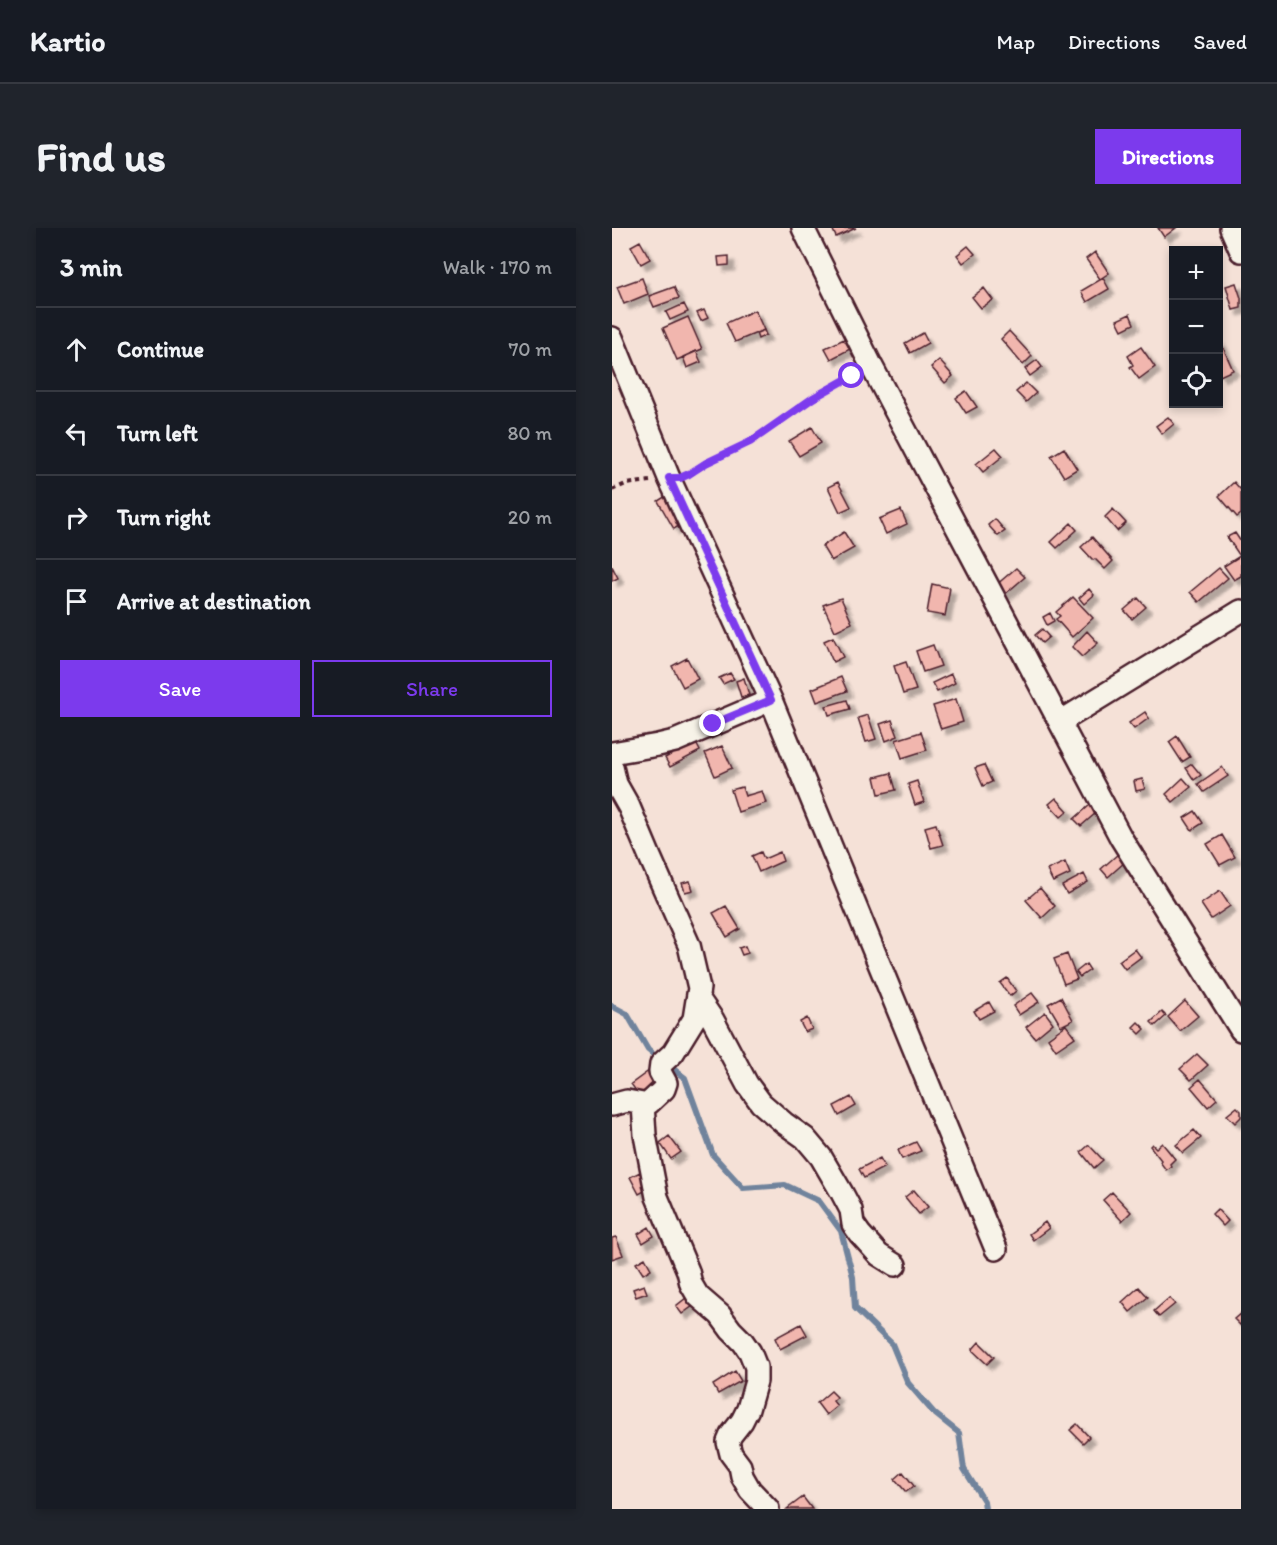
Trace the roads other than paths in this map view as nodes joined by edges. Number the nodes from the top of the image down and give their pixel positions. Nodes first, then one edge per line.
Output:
1 (803, 228) edge
2 (1232, 228) edge
3 (1241, 251) edge
4 (612, 338) edge
5 (1241, 611) edge
6 (771, 700) junction
7 (1060, 722) junction
8 (612, 753) edge
9 (612, 767) edge
10 (698, 998) junction
11 (1241, 1029) edge
12 (643, 1104) junction
13 (612, 1105) edge
14 (996, 1250) dead end
15 (895, 1264) dead end
16 (768, 1509) edge

1 - 7 street
2 - 3 street
4 - 6 street
5 - 7 street
6 - 8 street
6 - 14 street
7 - 11 street
9 - 10 street
10 - 12 street
10 - 15 street
12 - 13 street
12 - 16 street

